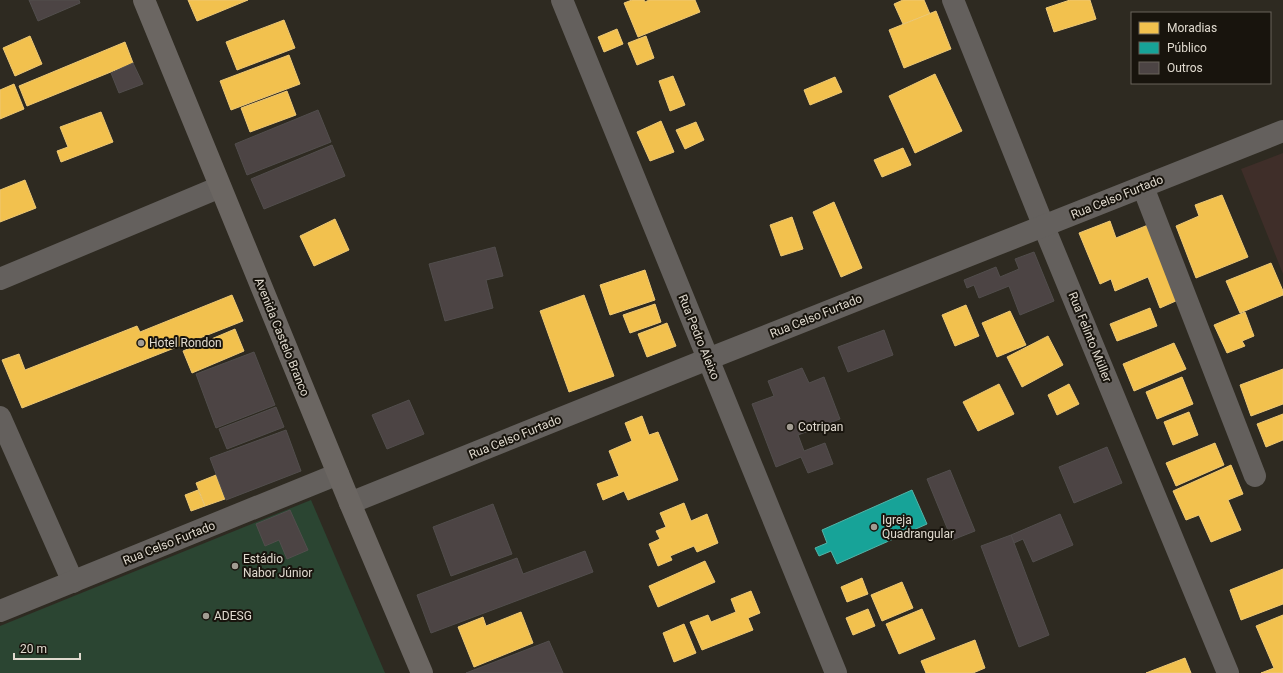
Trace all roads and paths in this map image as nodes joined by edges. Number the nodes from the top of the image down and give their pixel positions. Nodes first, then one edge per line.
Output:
1 (144, 0) edge
2 (562, 0) edge
3 (953, 0) edge
4 (1283, 131) edge
5 (220, 187) junction
6 (1143, 187) junction
7 (1044, 226) junction
8 (0, 280) edge
9 (708, 359) junction
10 (0, 417) edge
11 (338, 474) junction
12 (1255, 476) dead end
13 (350, 503) junction
14 (73, 582) junction
15 (0, 611) edge
16 (422, 673) edge
17 (836, 673) edge
18 (1228, 673) edge

1 - 5 highway, Avenida Castelo Branco
2 - 9 street, Rua Pedro Aleixo
3 - 7 street, Rua Felinto Müller
4 - 6 street, Rua Celso Furtado
5 - 8 street
5 - 11 highway, Avenida Castelo Branco
6 - 7 street, Rua Celso Furtado
6 - 12 street
7 - 9 street, Rua Celso Furtado
7 - 18 street, Rua Felinto Müller
9 - 13 street, Rua Celso Furtado
9 - 17 street, Rua Pedro Aleixo
10 - 14 street
11 - 13 highway, Avenida Castelo Branco
11 - 14 street, Rua Celso Furtado
13 - 16 highway, Avenida Castelo Branco
14 - 15 street, Rua Celso Furtado

